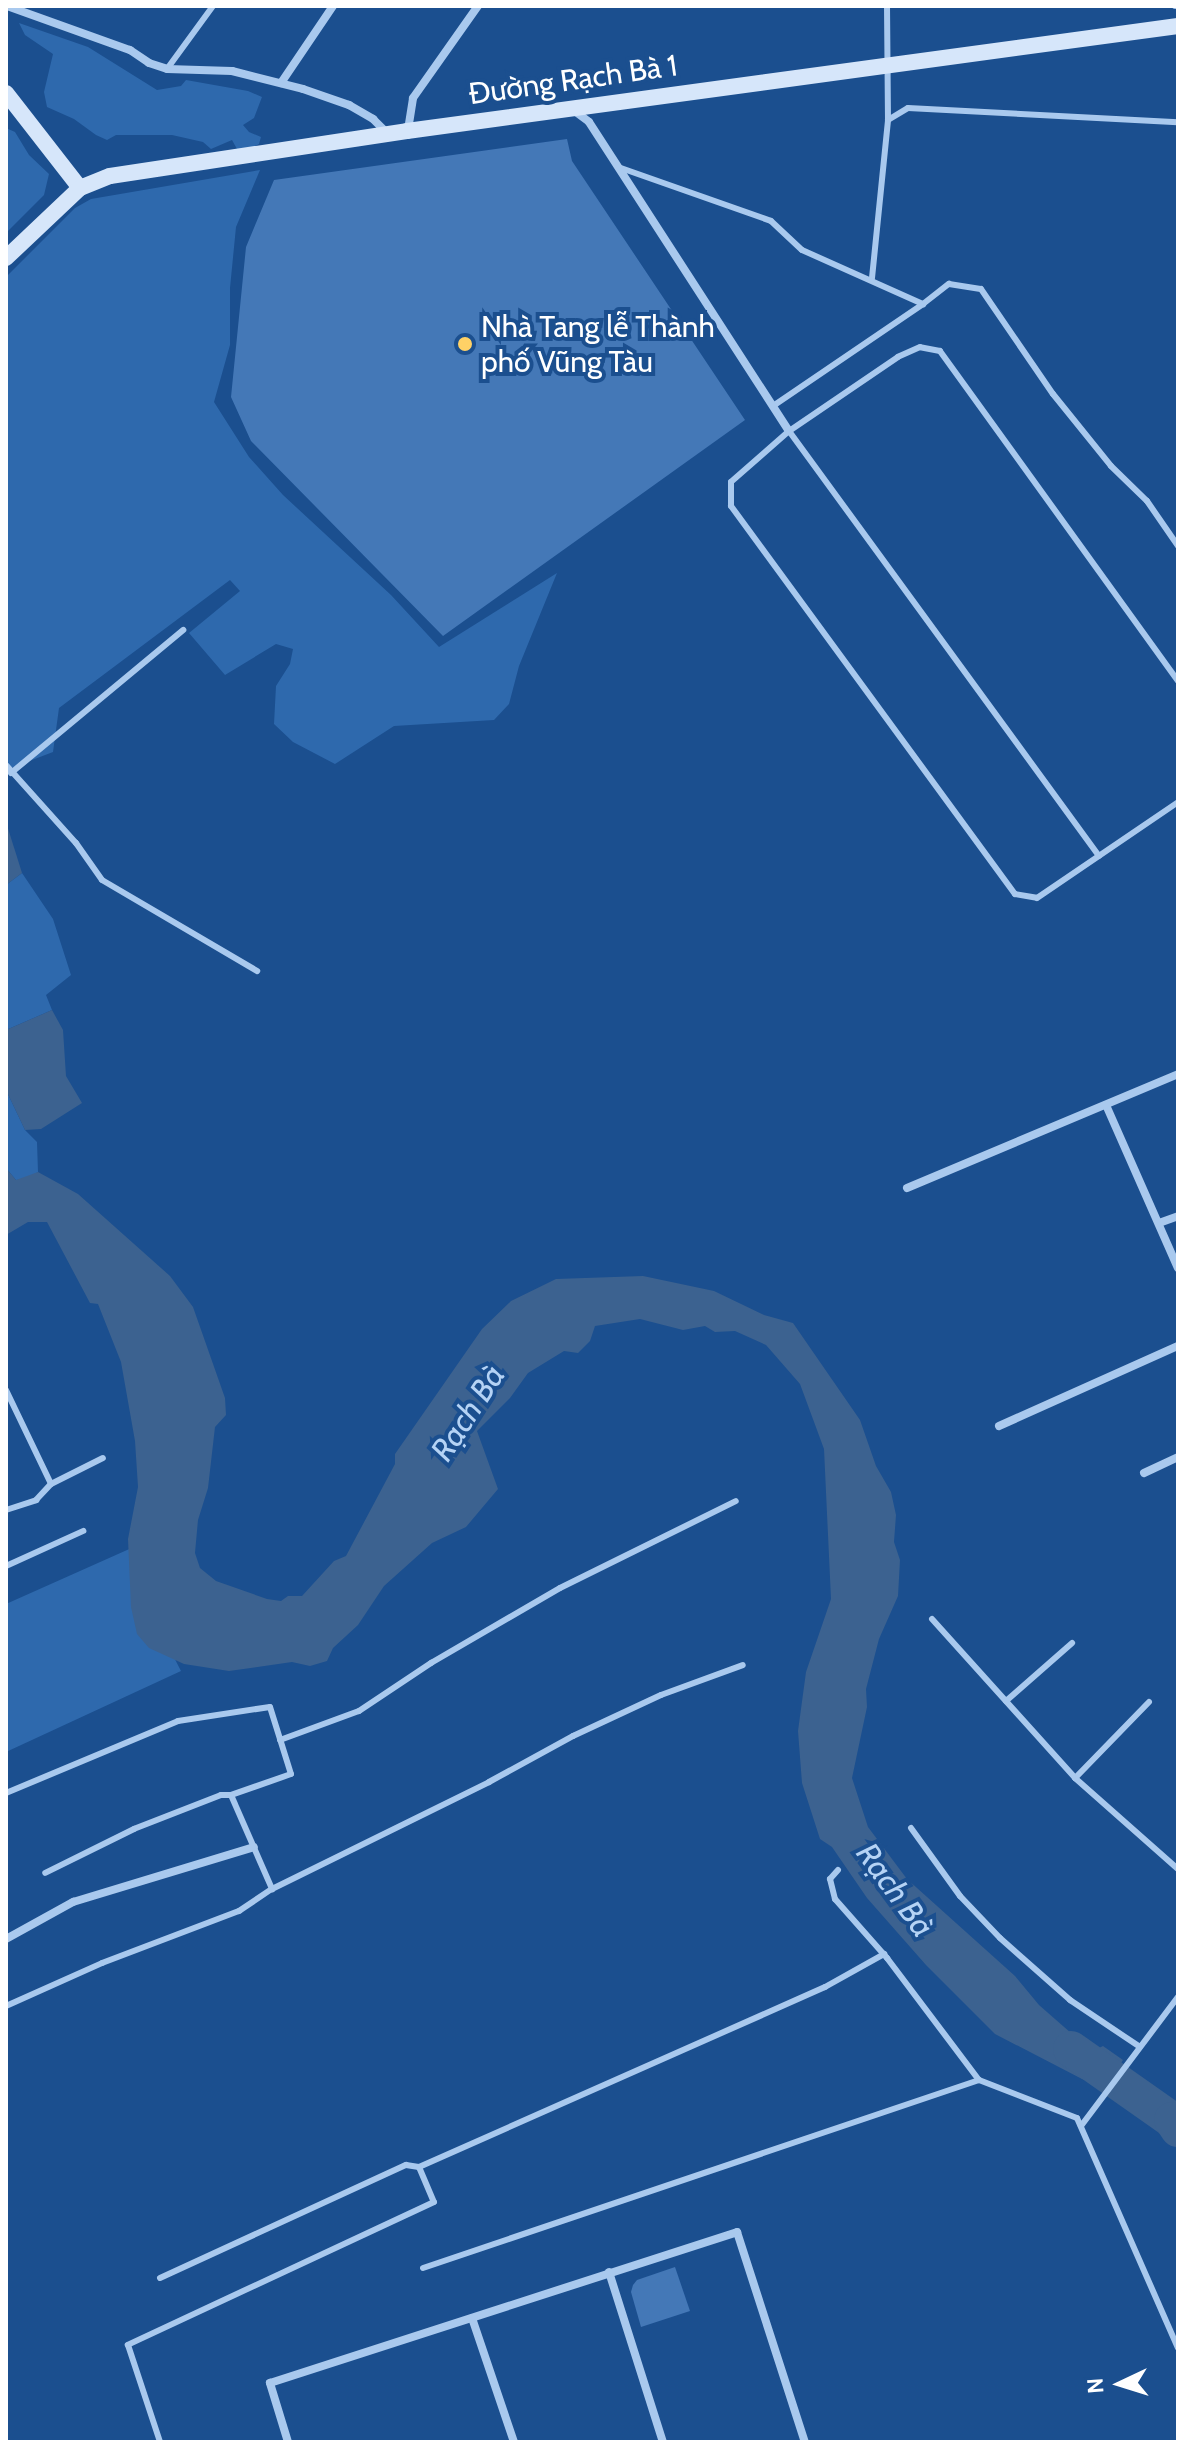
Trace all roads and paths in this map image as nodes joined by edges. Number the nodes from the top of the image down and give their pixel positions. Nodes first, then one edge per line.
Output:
1 (7, 6) edge
2 (213, 6) edge
3 (333, 6) edge
4 (478, 6) edge
5 (887, 6) edge
6 (1178, 26) edge
7 (886, 66) junction
8 (167, 69) junction
9 (281, 83) junction
10 (6, 93) edge
11 (571, 108) junction
12 (888, 120) junction
13 (1178, 122) edge
14 (407, 131) junction
15 (388, 134) junction
16 (616, 166) junction
17 (80, 188) junction
18 (6, 258) edge
19 (872, 278) junction
20 (923, 304) junction
21 (773, 406) junction
22 (789, 431) junction
23 (1178, 546) edge
24 (183, 630) dead end
25 (1178, 681) edge
26 (6, 765) edge
27 (11, 773) junction
28 (1178, 802) edge
29 (1099, 856) junction
30 (257, 971) dead end
31 (1178, 1074) edge
32 (1106, 1105) junction
33 (907, 1188) dead end
34 (1178, 1216) edge
35 (1159, 1223) junction
36 (1178, 1268) edge
37 (1178, 1346) edge
38 (6, 1390) edge
39 (999, 1426) dead end
40 (1178, 1457) edge
41 (103, 1458) dead end
42 (1144, 1473) dead end
43 (51, 1484) junction
44 (736, 1501) dead end
45 (6, 1510) edge
46 (83, 1531) dead end
47 (6, 1566) edge
48 (932, 1619) dead end
49 (1072, 1643) dead end
50 (743, 1665) dead end
51 (1006, 1701) junction
52 (1149, 1702) dead end
53 (280, 1740) junction
54 (1075, 1778) junction
55 (6, 1793) edge
56 (231, 1795) junction
57 (911, 1828) dead end
58 (254, 1847) junction
59 (1178, 1869) edge
60 (838, 1870) dead end
61 (45, 1873) dead end
62 (272, 1889) junction
63 (6, 1939) edge
64 (884, 1954) junction
65 (1178, 1997) edge
66 (6, 2006) edge
67 (1140, 2047) junction
68 (979, 2080) junction
69 (1081, 2126) junction
70 (419, 2167) junction
71 (423, 2268) dead end
72 (609, 2272) junction
73 (160, 2278) dead end
74 (472, 2318) junction
75 (1178, 2348) edge
76 (160, 2442) edge
77 (288, 2442) edge
78 (514, 2442) edge
79 (663, 2442) edge
80 (805, 2442) edge

1 - 8 street
2 - 8 lane
3 - 9 street
4 - 14 street
5 - 7 lane
6 - 7 street, Đường Rạch Bà 1
7 - 11 street, Đường Rạch Bà 1
7 - 12 lane
8 - 9 street
9 - 15 street
10 - 17 street
11 - 14 street, Đường Rạch Bà 1
11 - 16 street
12 - 13 lane
12 - 19 lane
14 - 15 street, Đường Rạch Bà 1
15 - 17 street, Đường Rạch Bà 1
16 - 19 lane
16 - 21 street
17 - 18 street, Đường Rạch Bà 1
19 - 20 lane
20 - 21 lane
20 - 23 lane
21 - 22 street
22 - 25 lane
22 - 29 lane
22 - 29 lane
24 - 27 lane
26 - 27 lane
27 - 30 lane
28 - 29 lane
31 - 32 street
32 - 33 street
32 - 35 street
34 - 35 street
35 - 36 street
37 - 39 street
38 - 43 lane
40 - 42 street
41 - 43 lane
43 - 45 lane
44 - 53 lane
46 - 47 lane
48 - 51 lane
49 - 51 lane
50 - 62 lane
51 - 54 lane
52 - 54 lane
53 - 55 lane
53 - 56 lane
54 - 59 lane
56 - 58 lane
56 - 61 lane
57 - 67 lane
58 - 62 lane
58 - 63 street
60 - 64 lane
62 - 66 lane
64 - 68 lane
64 - 70 lane
65 - 67 lane
67 - 69 lane
68 - 69 lane
68 - 71 lane
69 - 75 lane
70 - 73 lane
70 - 76 lane
72 - 74 street
72 - 79 street
72 - 80 street
74 - 77 street
74 - 78 street

